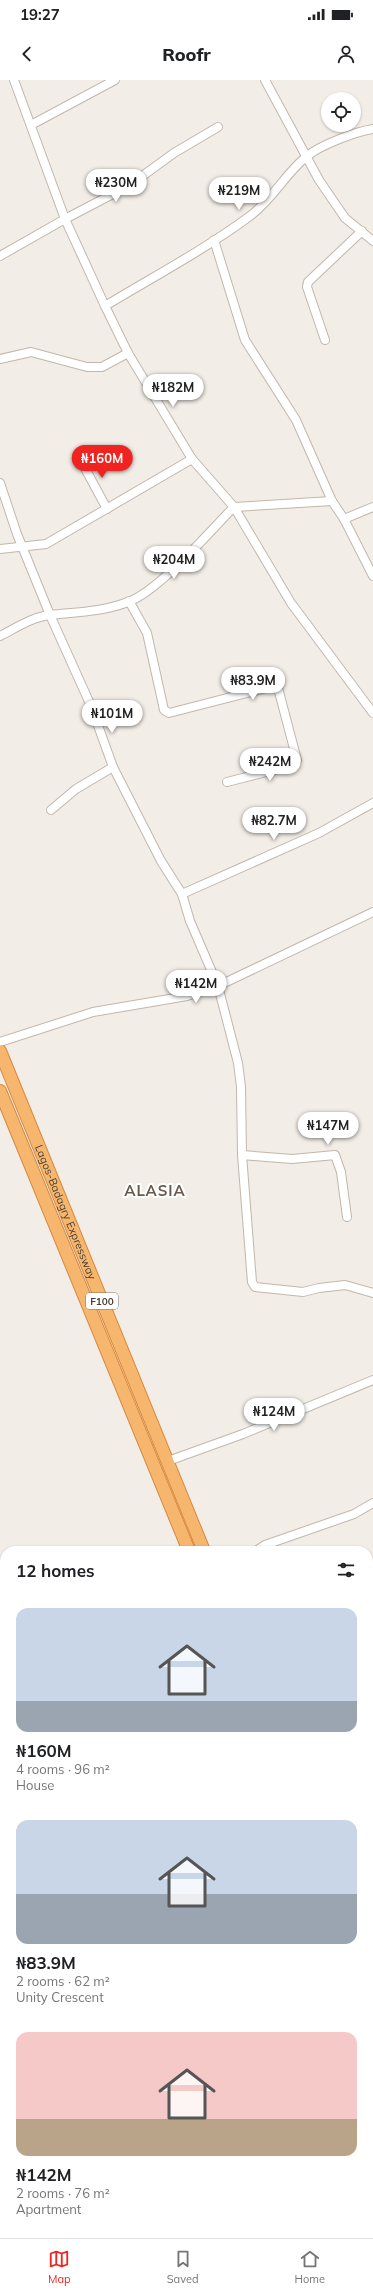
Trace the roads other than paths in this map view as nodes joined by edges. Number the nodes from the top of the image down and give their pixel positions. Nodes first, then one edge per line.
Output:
1 (14, 80) edge
2 (115, 80) edge
3 (265, 80) edge
4 (31, 125) junction
5 (218, 127) dead end
6 (373, 129) edge
7 (306, 156) junction
8 (65, 219) junction
9 (362, 231) junction
10 (214, 240) junction
11 (373, 241) edge
12 (0, 256) edge
13 (105, 306) junction
14 (325, 340) dead end
15 (128, 353) junction
16 (0, 359) edge
17 (80, 459) dead end
18 (192, 459) junction
19 (0, 483) edge
20 (332, 501) junction
21 (234, 507) junction
22 (373, 507) edge
23 (106, 509) junction
24 (344, 519) junction
25 (23, 546) junction
26 (0, 549) edge
27 (373, 576) edge
28 (129, 602) junction
29 (50, 615) junction
30 (0, 636) edge
31 (373, 713) edge
32 (113, 767) junction
33 (227, 782) dead end
34 (373, 803) edge
35 (51, 810) dead end
36 (182, 894) junction
37 (373, 912) edge
38 (218, 986) junction
39 (0, 1042) edge
40 (0, 1051) edge
41 (0, 1091) edge
42 (242, 1155) junction
43 (346, 1217) dead end
44 (373, 1293) edge
45 (373, 1380) edge
46 (168, 1461) junction
47 (373, 1503) edge
48 (187, 1546) edge
49 (202, 1546) edge
50 (264, 1546) edge

1 - 4 street
2 - 4 street
3 - 7 street
4 - 8 street
5 - 8 street
6 - 7 street
7 - 9 street
7 - 10 street
8 - 12 street
8 - 13 street
9 - 11 street
9 - 14 street
10 - 13 street
10 - 20 street
13 - 15 street
15 - 16 street
15 - 18 street
17 - 23 street
18 - 21 street
18 - 23 street
19 - 25 street
20 - 21 street
20 - 24 street
21 - 28 street
21 - 31 street
22 - 24 street
23 - 25 street
24 - 27 street
25 - 26 street
25 - 29 street
28 - 29 street
28 - 33 street
29 - 30 street
29 - 32 street
32 - 35 street
32 - 36 street
34 - 36 street
36 - 38 street
37 - 38 street
38 - 39 street
38 - 42 street
40 - 46 highway, Lagos-Badagry Expressway / F100
41 - 48 highway, Lagos-Badagry Expressway / F100
42 - 43 street
42 - 44 street
45 - 46 street
46 - 49 highway, Lagos-Badagry Expressway / F100
47 - 50 street

